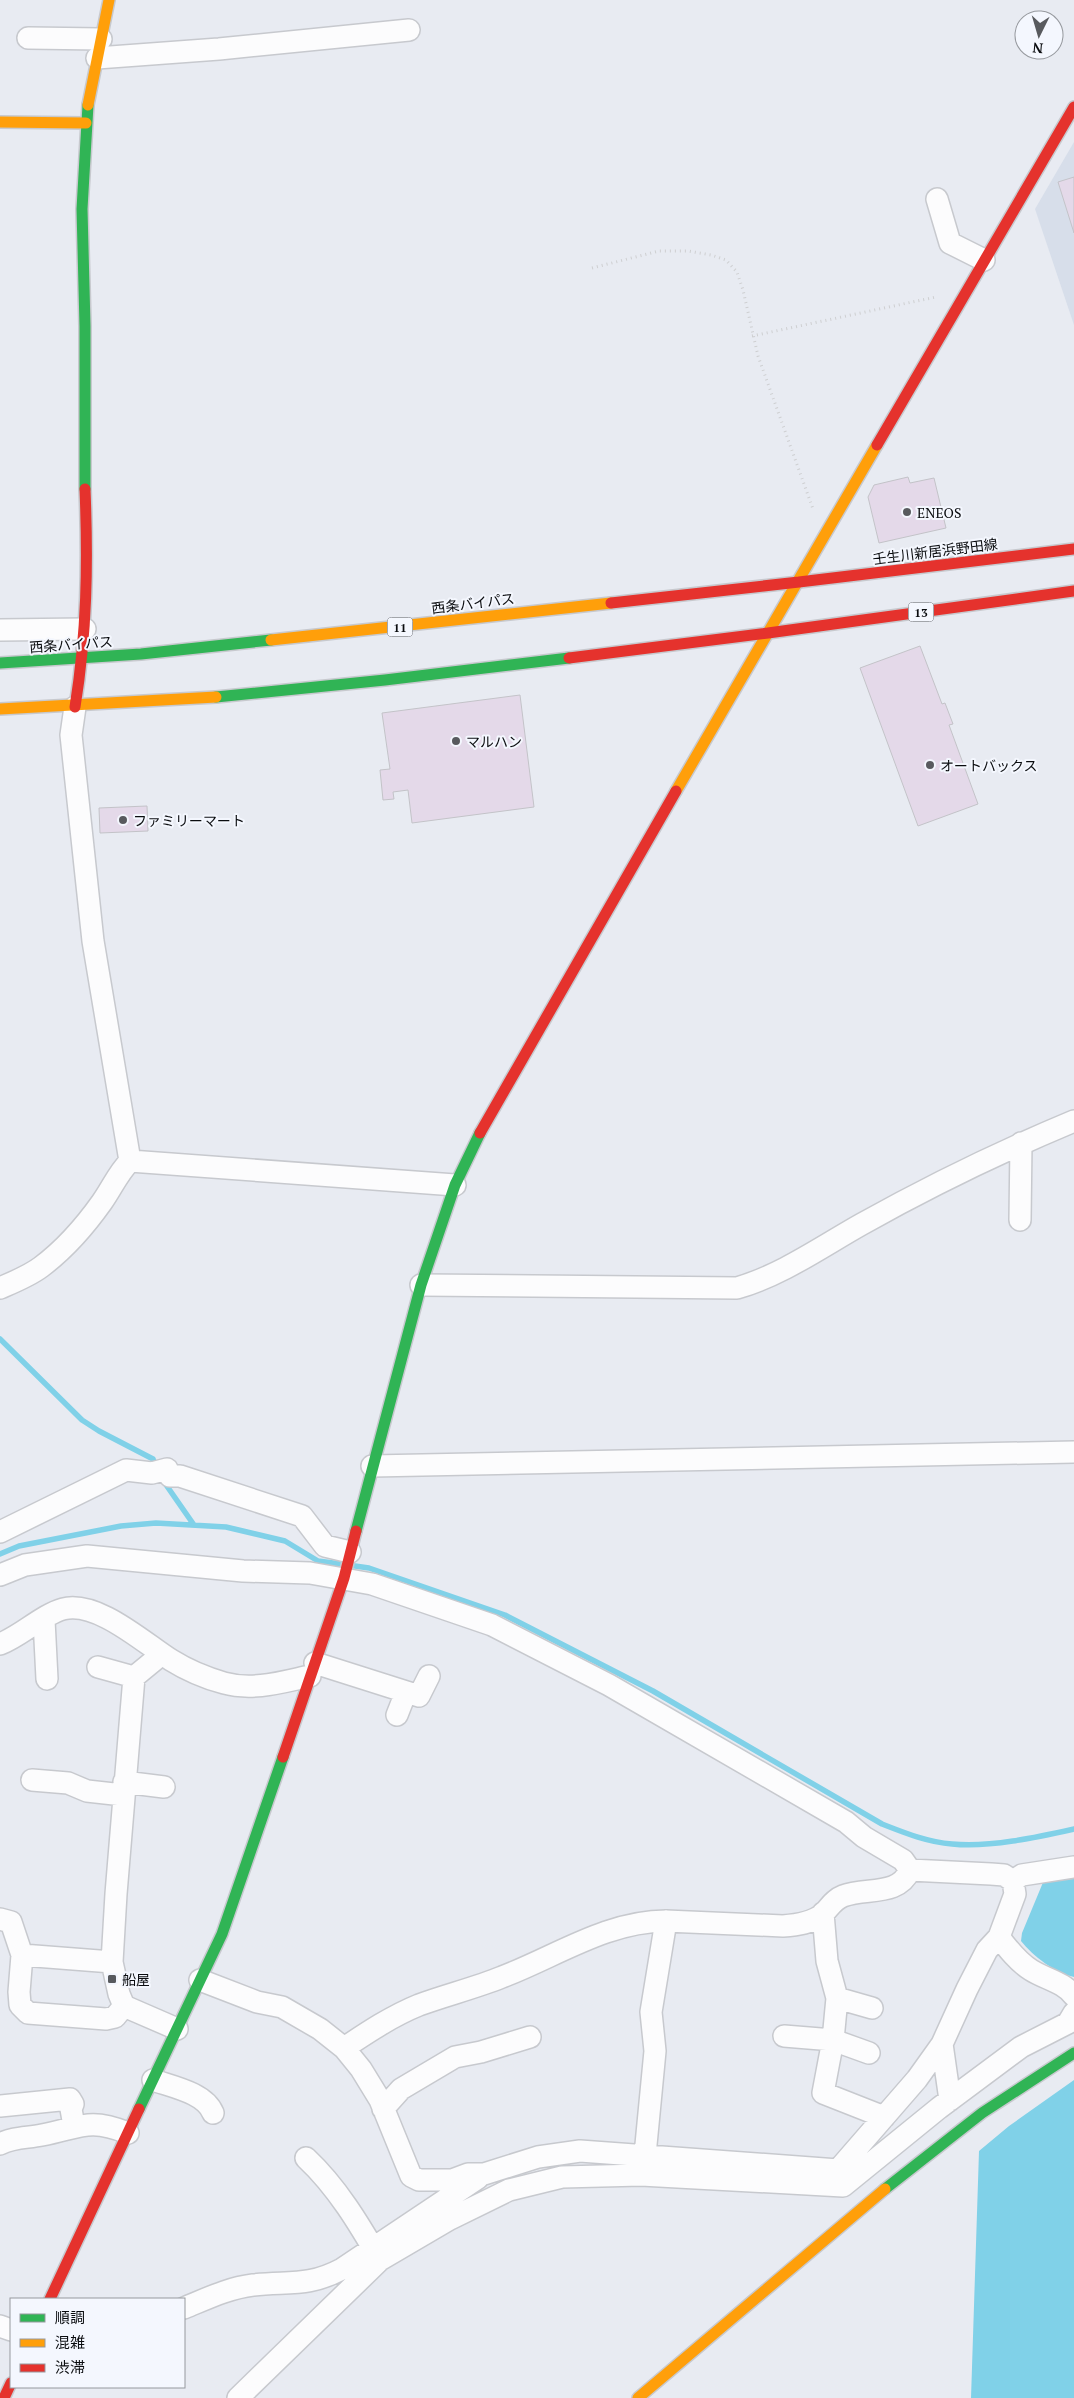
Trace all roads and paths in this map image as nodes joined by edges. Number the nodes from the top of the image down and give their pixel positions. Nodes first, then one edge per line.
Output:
1 (109, 0) edge
2 (409, 30) dead end
3 (28, 38) dead end
4 (99, 49) junction
5 (1074, 108) edge
6 (0, 122) edge
7 (86, 123) junction
8 (937, 199) dead end
9 (984, 260) junction
10 (592, 268) dead end
11 (960, 302) junction
12 (752, 336) junction
13 (829, 526) junction
14 (1074, 549) edge
15 (799, 582) junction
16 (1074, 592) edge
17 (85, 629) junction
18 (0, 630) edge
19 (768, 633) junction
20 (83, 659) junction
21 (0, 663) edge
22 (75, 707) junction
23 (0, 709) edge
24 (1074, 1122) edge
25 (1021, 1143) junction
26 (130, 1160) junction
27 (455, 1185) junction
28 (1020, 1220) dead end
29 (421, 1285) junction
30 (0, 1288) edge
31 (1074, 1452) edge
32 (372, 1466) junction
33 (0, 1532) edge
34 (350, 1554) junction
35 (0, 1575) edge
36 (344, 1576) junction
37 (44, 1620) junction
38 (0, 1644) edge
39 (162, 1654) junction
40 (98, 1667) dead end
41 (312, 1670) junction
42 (429, 1676) dead end
43 (134, 1677) junction
44 (46, 1679) dead end
45 (406, 1692) junction
46 (397, 1715) dead end
47 (32, 1780) dead end
48 (164, 1787) dead end
49 (124, 1788) junction
50 (1074, 1866) edge
51 (910, 1870) junction
52 (1013, 1881) junction
53 (824, 1913) junction
54 (0, 1919) edge
55 (666, 1921) junction
56 (999, 1937) junction
57 (22, 1955) junction
58 (112, 1962) junction
59 (200, 1980) junction
60 (1074, 1996) edge
61 (837, 1998) junction
62 (124, 2006) junction
63 (872, 2008) dead end
64 (1074, 2013) edge
65 (177, 2029) junction
66 (784, 2036) dead end
67 (530, 2038) dead end
68 (833, 2040) junction
69 (942, 2044) junction
70 (344, 2048) junction
71 (869, 2053) dead end
72 (1074, 2053) edge
73 (153, 2080) junction
74 (950, 2100) junction
75 (0, 2106) edge
76 (383, 2109) junction
77 (213, 2113) dead end
78 (884, 2117) junction
79 (74, 2126) junction
80 (128, 2133) junction
81 (0, 2144) edge
82 (645, 2155) junction
83 (306, 2158) dead end
84 (484, 2174) junction
85 (376, 2254) junction
86 (56, 2297) edge
87 (185, 2308) edge
88 (238, 2398) edge
89 (638, 2398) edge

1 - 4 main road
2 - 4 street
3 - 4 street
4 - 7 main road
5 - 9 main road
6 - 7 main road
7 - 17 main road
8 - 9 street
9 - 11 main road
10 - 12 path
11 - 12 path
11 - 13 main road
12 - 13 path
13 - 15 main road
14 - 15 main road, 壬生川新居浜野田線
15 - 19 main road
15 - 20 main road, 西条バイパス / 11
16 - 19 main road, 13
17 - 18 street
17 - 20 main road
19 - 22 main road
19 - 27 main road
20 - 21 main road, 西条バイパス / 11
20 - 22 main road
22 - 23 main road
22 - 26 street
24 - 25 street
25 - 28 street
25 - 29 street
26 - 27 street
26 - 30 street
27 - 29 main road
29 - 32 main road
31 - 32 street
32 - 34 main road
33 - 34 street
34 - 36 main road
35 - 36 street
36 - 41 main road
36 - 51 street
37 - 38 street
37 - 39 street
37 - 44 street
39 - 41 street
39 - 43 street
40 - 43 street
41 - 45 street
41 - 59 main road
42 - 45 street
43 - 49 street
45 - 46 street
47 - 49 street
48 - 49 street
49 - 58 street
50 - 52 street
51 - 52 street
51 - 53 street
52 - 56 street
53 - 55 street
53 - 61 street
54 - 57 street
55 - 70 street
55 - 82 street
56 - 60 street
56 - 69 street
57 - 58 street
57 - 62 street
58 - 62 street
59 - 65 main road
59 - 70 street
61 - 63 street
61 - 68 street
62 - 65 street
64 - 74 street
65 - 73 main road
66 - 68 street
67 - 76 street
68 - 71 street
68 - 78 street
69 - 74 street
69 - 78 street
70 - 76 street
72 - 89 main road
73 - 77 street
73 - 80 main road
74 - 85 street
75 - 79 street
76 - 84 street
78 - 82 street
79 - 80 street
79 - 81 street
80 - 86 main road
82 - 84 street
83 - 85 street
84 - 85 street
85 - 87 street
85 - 88 street

